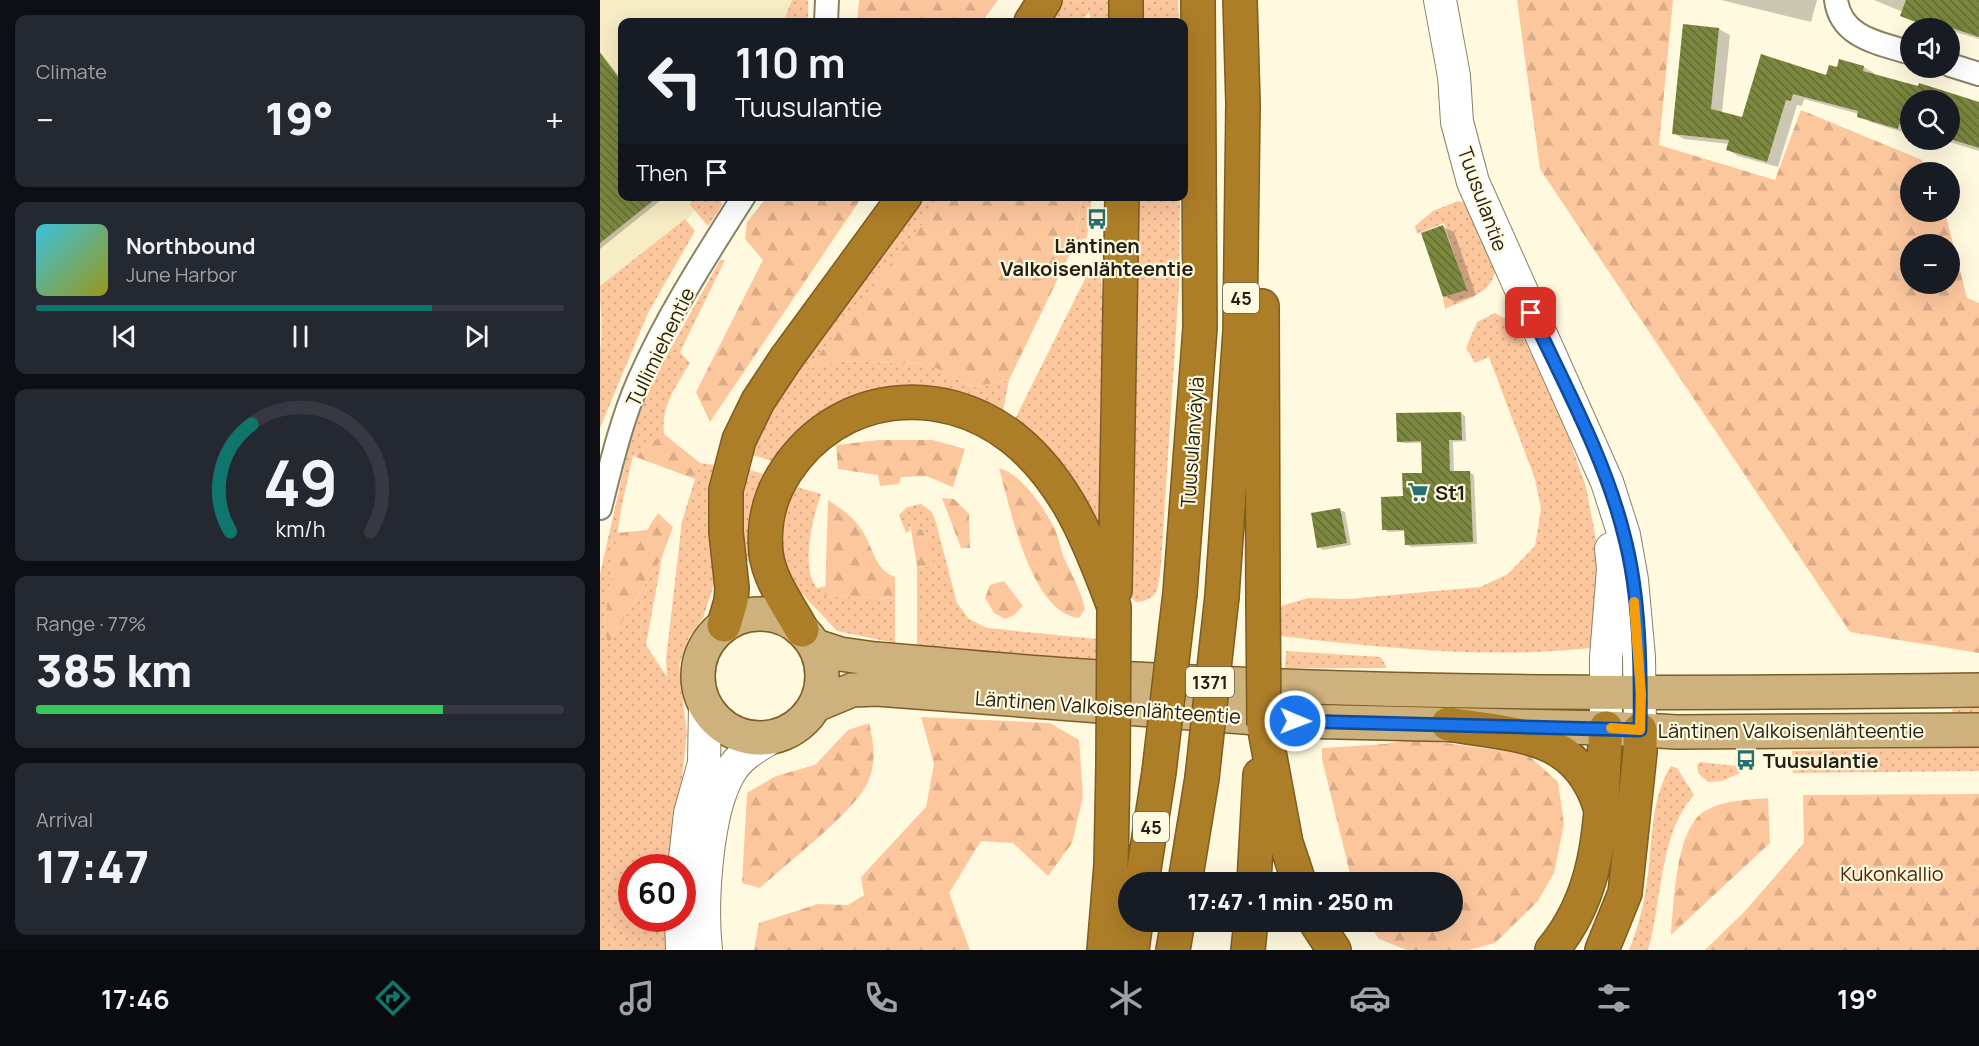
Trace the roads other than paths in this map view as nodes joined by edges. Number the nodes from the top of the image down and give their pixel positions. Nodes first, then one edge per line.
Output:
1 (828, 0) edge
2 (1045, 0) edge
3 (1126, 0) edge
4 (1198, 0) edge
5 (1240, 0) edge
6 (1440, 0) edge
7 (1836, 0) edge
8 (826, 18) edge
9 (1034, 18) edge
10 (1126, 18) edge
11 (1900, 49) edge
12 (1960, 68) edge
13 (1979, 74) edge
14 (1243, 104) junction
15 (741, 201) edge
16 (901, 201) edge
17 (1122, 201) edge
18 (1607, 482) junction
19 (600, 508) edge
20 (1114, 607) junction
21 (724, 625) junction
22 (808, 638) junction
23 (1979, 690) edge
24 (1607, 693) junction
25 (1641, 694) junction
26 (816, 705) junction
27 (705, 706) junction
28 (1448, 724) junction
29 (1606, 728) junction
30 (1640, 730) junction
31 (1979, 730) edge
32 (772, 737) junction
33 (1267, 777) junction
34 (1600, 809) junction
35 (686, 854) edge
36 (1144, 872) edge
37 (1187, 872) edge
38 (1255, 872) edge
39 (1296, 872) edge
40 (681, 932) edge
41 (1134, 932) edge
42 (1176, 932) edge
43 (1250, 932) edge
44 (1322, 932) edge
45 (682, 950) edge
46 (706, 950) edge
47 (1104, 950) edge
48 (1132, 950) edge
49 (1173, 950) edge
50 (1248, 950) edge
51 (1334, 950) edge
52 (1552, 950) edge
53 (1602, 950) edge

1 - 8 street
2 - 9 highway
3 - 10 highway
4 - 36 highway, Tuusulanväylä / 45, bridge
5 - 14 highway, Tuusulanväylä / 45
6 - 18 main road, Tuusulantie
7 - 11 street
12 - 13 street
14 - 33 highway, bridge
14 - 37 highway, Tuusulanväylä / 45, bridge
15 - 19 street, Tullimiehentie
16 - 21 highway
17 - 20 highway
18 - 24 main road, Tuusulantie
18 - 25 main road, Tuusulantie
20 - 22 highway
20 - 47 highway, bridge
21 - 22 main road
21 - 27 main road
22 - 24 main road, Läntinen Valkoisenlähteentie / 1371
22 - 26 main road
23 - 25 main road, Läntinen Valkoisenlähteentie
24 - 25 main road, Läntinen Valkoisenlähteentie
24 - 29 main road, Tuusulantie
25 - 30 main road, Tuusulantie
26 - 28 main road, Läntinen Valkoisenlähteentie / 1371
26 - 32 main road
27 - 32 main road
27 - 35 main road
28 - 29 main road, Läntinen Valkoisenlähteentie / 1371
28 - 34 highway
29 - 30 main road, Läntinen Valkoisenlähteentie / 1371
29 - 34 highway
30 - 31 main road, Läntinen Valkoisenlähteentie
30 - 53 highway
32 - 46 main road
33 - 38 highway
33 - 39 highway
34 - 52 highway
40 - 45 main road
41 - 48 highway
42 - 49 highway
43 - 50 highway
44 - 51 highway

